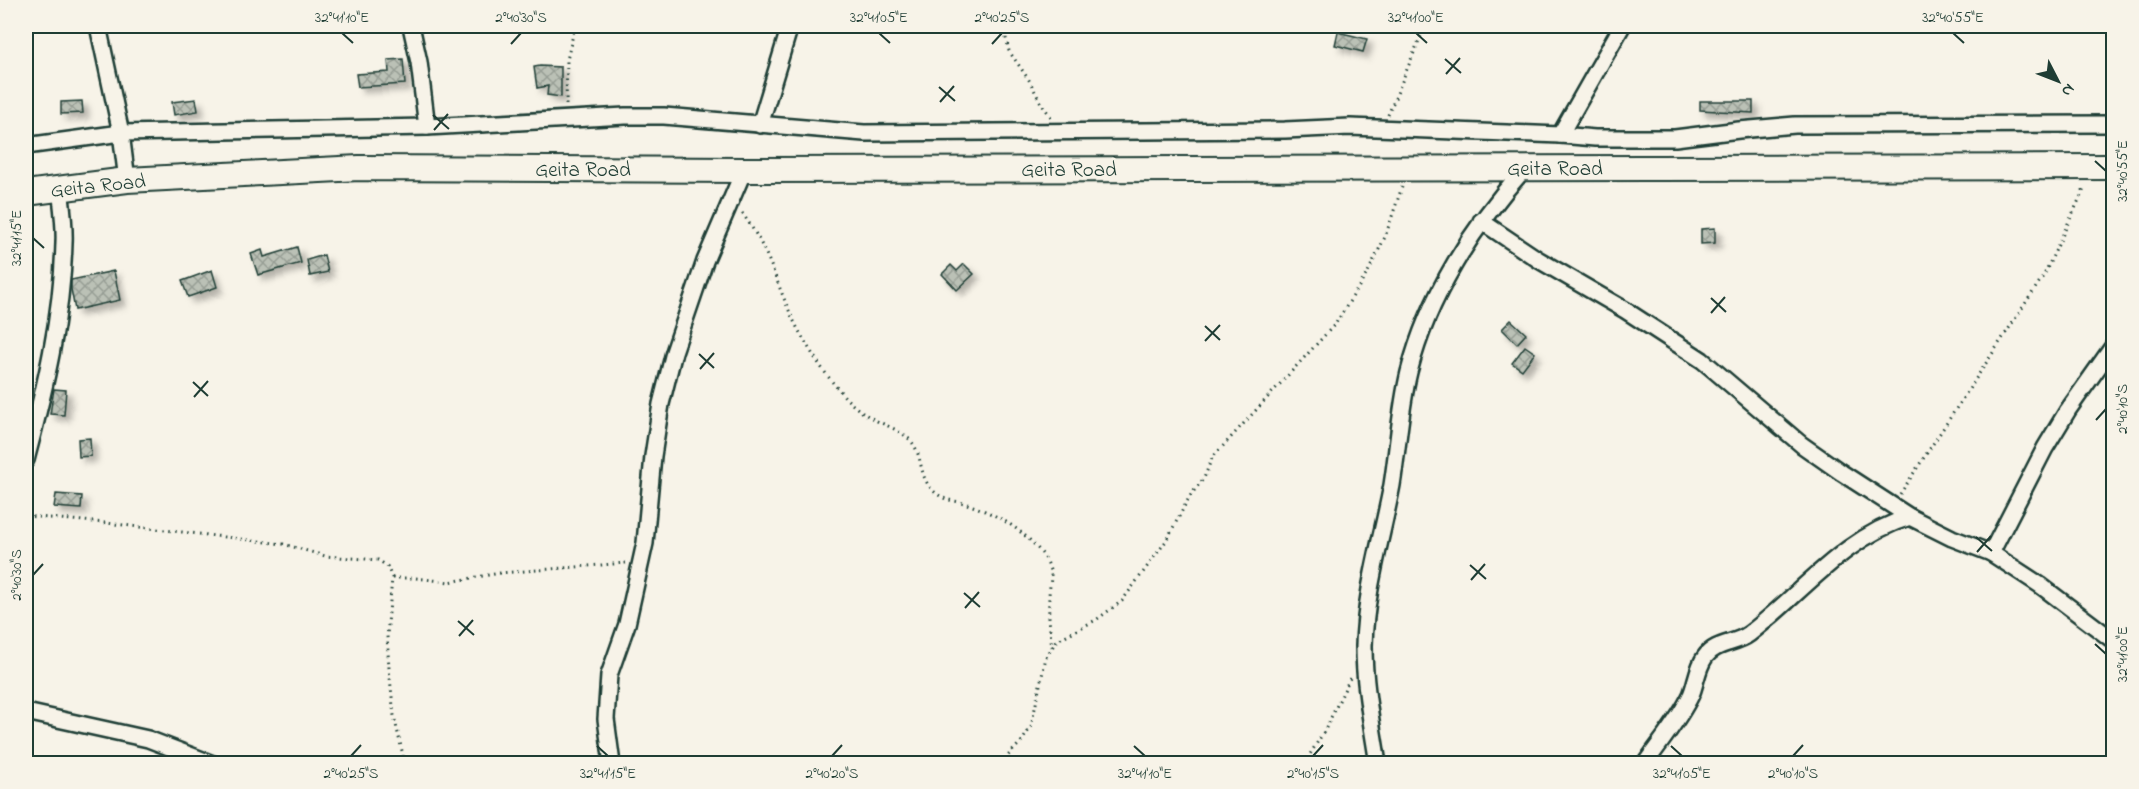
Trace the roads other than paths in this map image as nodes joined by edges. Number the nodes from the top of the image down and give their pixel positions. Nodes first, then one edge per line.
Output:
1 (98, 26) edge
2 (411, 26) edge
3 (790, 26) edge
4 (1623, 26) edge
5 (2114, 124) edge
6 (760, 125) junction
7 (427, 127) junction
8 (121, 133) junction
9 (1560, 135) junction
10 (26, 146) edge
11 (2104, 167) edge
12 (1525, 168) junction
13 (744, 171) junction
14 (127, 180) junction
15 (60, 188) junction
16 (26, 193) edge
17 (1481, 221) junction
18 (2114, 345) edge
19 (26, 460) edge
20 (1910, 517) junction
21 (1991, 553) junction
22 (2114, 641) edge
23 (26, 712) edge
24 (213, 764) edge
25 (612, 764) edge
26 (1378, 764) edge
27 (1645, 764) edge

1 - 8 street
2 - 7 street
3 - 6 street
4 - 9 street
5 - 9 street
6 - 7 street
6 - 9 street
7 - 8 street
8 - 10 street
8 - 14 street
11 - 12 highway, Geita Road
12 - 13 highway, Geita Road
12 - 17 street
13 - 14 highway, Geita Road
13 - 25 street
14 - 15 highway, Geita Road
15 - 16 highway, Geita Road
15 - 19 street
17 - 20 street
17 - 26 street
18 - 21 street
20 - 21 street
20 - 27 street
21 - 22 street
23 - 24 street

